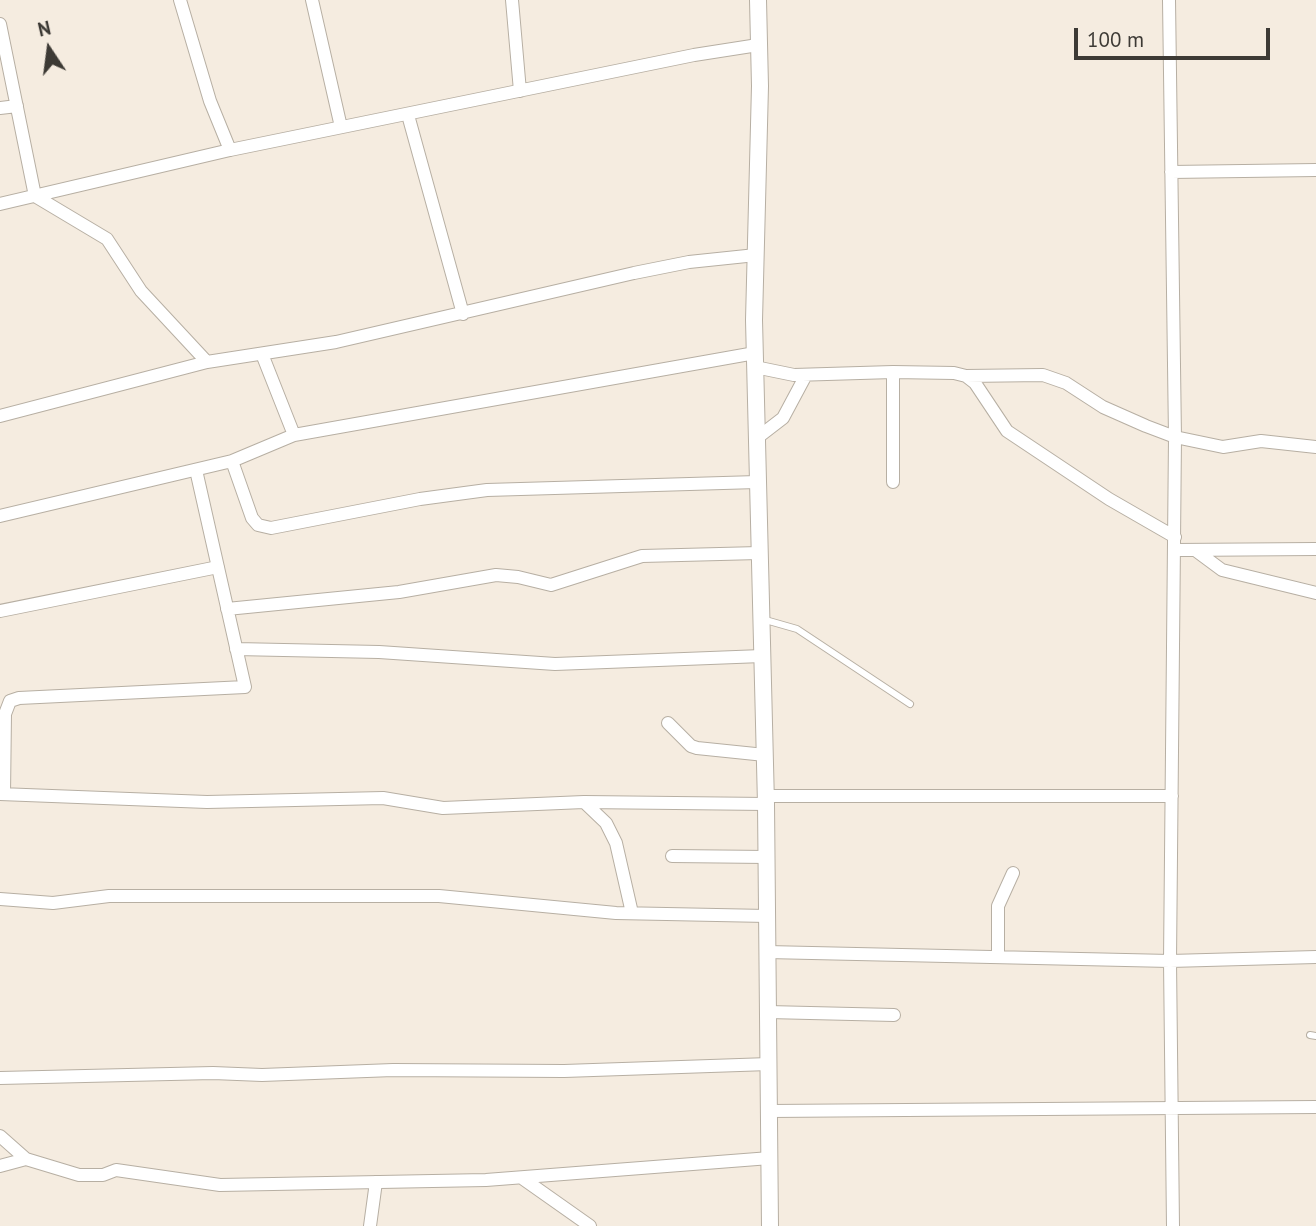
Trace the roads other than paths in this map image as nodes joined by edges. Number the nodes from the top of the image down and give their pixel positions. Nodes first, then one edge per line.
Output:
1 (180, 0) edge
2 (312, 0) edge
3 (512, 0) edge
4 (758, 0) edge
5 (1170, 0) edge
6 (0, 24) edge
7 (758, 45) junction
8 (520, 91) junction
9 (17, 106) junction
10 (0, 108) edge
11 (408, 115) junction
12 (341, 127) junction
13 (230, 150) junction
14 (1316, 170) edge
15 (1171, 172) junction
16 (35, 196) junction
17 (0, 204) edge
18 (756, 256) junction
19 (463, 314) junction
20 (262, 354) junction
21 (755, 360) junction
22 (207, 362) junction
23 (893, 372) junction
24 (806, 375) junction
25 (965, 376) junction
26 (0, 416) edge
27 (294, 435) junction
28 (1175, 436) junction
29 (757, 438) junction
30 (1316, 447) edge
31 (232, 461) junction
32 (196, 470) junction
33 (757, 482) junction
34 (894, 482) dead end
35 (0, 516) edge
36 (1175, 543) junction
37 (1316, 549) edge
38 (1195, 550) junction
39 (759, 553) junction
40 (218, 566) junction
41 (1316, 593) edge
42 (228, 609) junction
43 (0, 611) edge
44 (760, 619) junction
45 (236, 649) junction
46 (762, 656) junction
47 (910, 704) dead end
48 (668, 723) dead end
49 (765, 755) junction
50 (2, 794) edge
51 (1172, 796) junction
52 (766, 800) junction
53 (583, 802) junction
54 (673, 856) dead end
55 (766, 857) junction
56 (1013, 873) dead end
57 (0, 899) edge
58 (632, 914) junction
59 (767, 916) junction
60 (768, 951) junction
61 (998, 957) junction
62 (1316, 957) edge
63 (1170, 961) junction
64 (768, 1012) junction
65 (894, 1014) dead end
66 (769, 1065) junction
67 (0, 1078) edge
68 (1173, 1107) junction
69 (1316, 1107) edge
70 (769, 1111) junction
71 (0, 1136) edge
72 (770, 1158) junction
73 (26, 1159) junction
74 (0, 1166) edge
75 (522, 1178) junction
76 (376, 1182) junction
77 (370, 1226) edge
78 (590, 1226) edge
79 (770, 1226) edge
80 (1173, 1226) edge

1 - 13 street
2 - 12 street
3 - 8 street
4 - 7 street
5 - 15 street
6 - 9 street
7 - 8 street
7 - 18 street
8 - 11 street
9 - 10 street
9 - 16 street
11 - 12 street
11 - 19 street
12 - 13 street
13 - 16 street
14 - 15 street
15 - 28 street
16 - 17 street
16 - 22 street
18 - 19 street
18 - 21 street
19 - 20 street
20 - 22 street
20 - 27 street
21 - 24 street
21 - 27 street
21 - 29 street
22 - 26 street
23 - 24 street
23 - 25 street
23 - 34 street
24 - 29 street
25 - 28 street
25 - 36 street
27 - 31 street
28 - 30 street
28 - 36 street
29 - 33 street
31 - 32 street
31 - 33 street
32 - 35 street
32 - 40 street
33 - 39 street
36 - 38 street
36 - 51 street
37 - 38 street
38 - 41 street
39 - 42 street
39 - 44 street
40 - 42 street
40 - 43 street
42 - 45 street
44 - 46 street
44 - 47 lane
45 - 46 street
45 - 50 street
46 - 49 street
48 - 49 street
49 - 52 street
50 - 53 street
51 - 52 street
51 - 63 street
52 - 53 street
52 - 55 street
53 - 58 street
54 - 55 street
55 - 59 street
56 - 61 street
57 - 58 street
58 - 59 street
59 - 60 street
60 - 61 street
60 - 64 street
61 - 63 street
62 - 63 street
63 - 68 street
64 - 65 street
64 - 66 street
66 - 67 street
66 - 70 street
68 - 69 street
68 - 70 street
68 - 80 street
70 - 72 street
71 - 73 street
72 - 75 street
72 - 79 street
73 - 74 street
73 - 76 street
75 - 76 street
75 - 78 street
76 - 77 street

